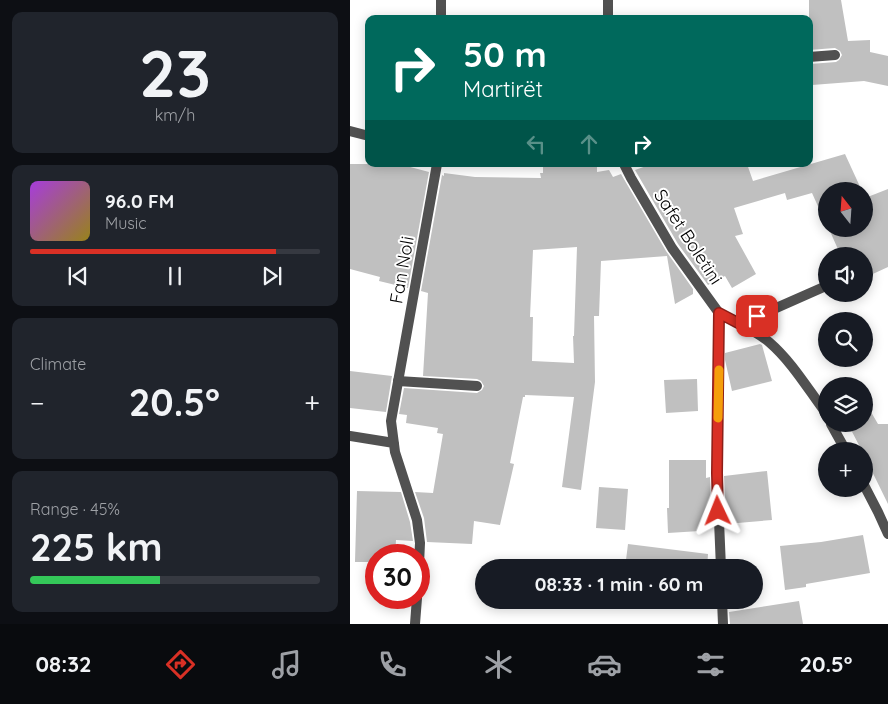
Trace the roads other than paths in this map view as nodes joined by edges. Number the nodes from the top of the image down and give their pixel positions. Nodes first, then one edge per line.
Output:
1 (441, 0) edge
2 (608, 0) edge
3 (441, 15) edge
4 (608, 15) edge
5 (835, 55) dead end
6 (813, 57) edge
7 (350, 131) edge
8 (365, 135) edge
9 (436, 167) edge
10 (626, 167) edge
11 (818, 290) edge
12 (719, 313) junction
13 (740, 324) junction
14 (398, 381) junction
15 (477, 386) dead end
16 (818, 402) edge
17 (350, 436) edge
18 (394, 443) junction
19 (870, 497) edge
20 (888, 534) edge
21 (420, 544) edge
22 (721, 559) edge
23 (416, 609) edge
24 (722, 609) edge
25 (415, 624) edge
26 (723, 624) edge

1 - 3 street
2 - 4 street
5 - 6 street
7 - 8 street
9 - 14 street, Fan Noli
10 - 12 street, Safet Boletini
11 - 13 street
12 - 13 street
12 - 22 street
13 - 16 street
14 - 15 street
14 - 18 street, Fan Noli
17 - 18 street
18 - 21 street, Fan Noli
19 - 20 street
23 - 25 street
24 - 26 street

